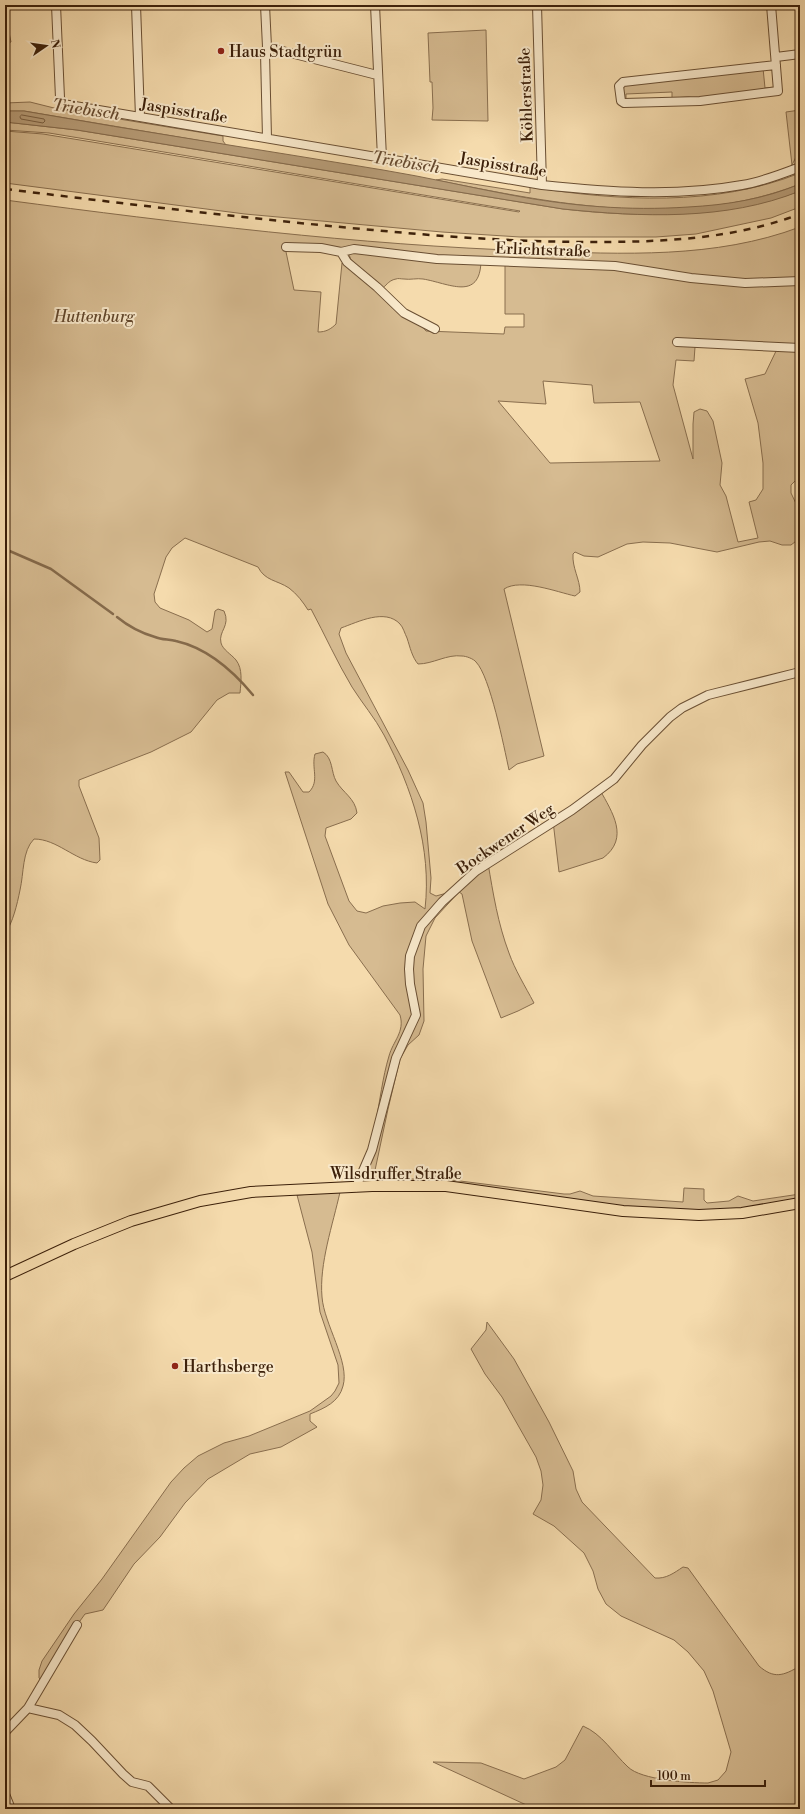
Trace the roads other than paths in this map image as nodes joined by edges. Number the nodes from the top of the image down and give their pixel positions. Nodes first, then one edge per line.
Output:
1 (56, 5) edge
2 (136, 5) edge
3 (265, 5) edge
4 (375, 5) edge
5 (537, 5) edge
6 (771, 5) edge
7 (267, 47) junction
8 (800, 54) edge
9 (776, 61) junction
10 (377, 75) junction
11 (140, 117) junction
12 (267, 138) junction
13 (382, 158) junction
14 (800, 167) edge
15 (542, 185) junction
16 (286, 247) dead end
17 (341, 252) junction
18 (800, 281) edge
19 (434, 329) dead end
20 (677, 342) dead end
21 (800, 348) edge
22 (800, 672) edge
23 (356, 1187) junction
24 (800, 1203) edge
25 (5, 1276) edge
26 (77, 1625) dead end
27 (28, 1708) junction
28 (5, 1732) edge
29 (5, 1794) edge
30 (11, 1809) edge
31 (171, 1809) edge

1 - 11 street, Jaspisstraße
2 - 11 street
3 - 7 street
4 - 10 street
5 - 15 street, Köhlerstraße
6 - 9 street
7 - 10 street
7 - 12 street
8 - 9 street
9 - 9 street
10 - 13 street
11 - 12 street, Jaspisstraße
12 - 13 street, Jaspisstraße
13 - 15 street, Jaspisstraße
14 - 15 street, Jaspisstraße
16 - 17 street, Erlichtstraße
17 - 18 street, Erlichtstraße
17 - 19 street
20 - 21 street
22 - 23 street, Bockwener Weg
23 - 24 main road, Wilsdruffer Straße
23 - 25 main road, Wilsdruffer Straße
26 - 27 street
27 - 28 street
27 - 31 street
29 - 30 street

